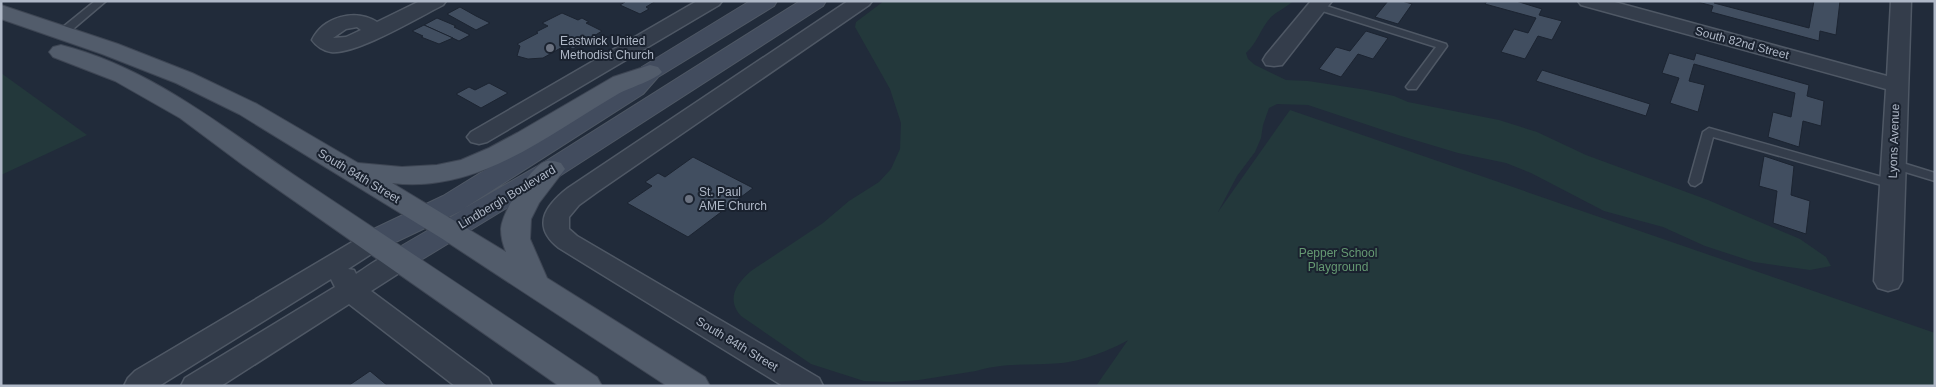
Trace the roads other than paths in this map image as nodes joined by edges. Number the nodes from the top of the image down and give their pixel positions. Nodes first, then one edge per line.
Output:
1 (101, 1) edge
2 (436, 1) edge
3 (712, 1) edge
4 (766, 1) edge
5 (815, 1) edge
6 (862, 1) edge
7 (1588, 1) edge
8 (1901, 1) edge
9 (1320, 4) edge
10 (1626, 6) edge
11 (1, 12) edge
12 (1, 30) edge
13 (376, 31) dead end
14 (62, 33) junction
15 (649, 37) junction
16 (685, 52) junction
17 (1274, 60) dead end
18 (650, 72) junction
19 (1896, 85) junction
20 (1412, 87) dead end
21 (479, 137) dead end
22 (345, 167) junction
23 (552, 169) junction
24 (1893, 174) junction
25 (1935, 177) edge
26 (1695, 182) dead end
27 (425, 216) junction
28 (451, 231) junction
29 (373, 241) junction
30 (401, 260) junction
31 (338, 263) junction
32 (1888, 281) dead end
33 (536, 285) junction
34 (350, 290) junction
35 (139, 386) edge
36 (196, 386) edge
37 (477, 386) edge
38 (585, 386) edge
39 (693, 386) edge
40 (808, 386) edge

1 - 14 lane
2 - 13 street
3 - 15 street
4 - 16 main road, Lindbergh Boulevard
5 - 23 main road, Lindbergh Boulevard
6 - 40 street, South 84th Street
7 - 10 street, South 82nd Street
8 - 19 street, Lyons Avenue
9 - 17 street
9 - 20 lane
10 - 19 street, South 82nd Street
11 - 14 main road, South 84th Street
12 - 29 main road
14 - 22 main road, South 84th Street
15 - 16 street
15 - 21 street
16 - 18 main road, Lindbergh Boulevard
18 - 22 main road
18 - 27 main road, Lindbergh Boulevard
19 - 24 street, Lyons Avenue
22 - 27 main road, South 84th Street
23 - 28 main road, Lindbergh Boulevard
23 - 33 main road
24 - 25 lane
24 - 26 lane
24 - 32 street, Lyons Avenue
27 - 28 main road, South 84th Street
27 - 29 main road, Lindbergh Boulevard
28 - 30 main road, Lindbergh Boulevard
28 - 33 main road, South 84th Street
29 - 30 main road
29 - 31 street, Lindbergh Boulevard
30 - 34 street, Lindbergh Boulevard
30 - 38 main road
31 - 34 street
31 - 35 street, Lindbergh Boulevard
33 - 39 main road, South 84th Street
34 - 36 street, Lindbergh Boulevard
34 - 37 street

